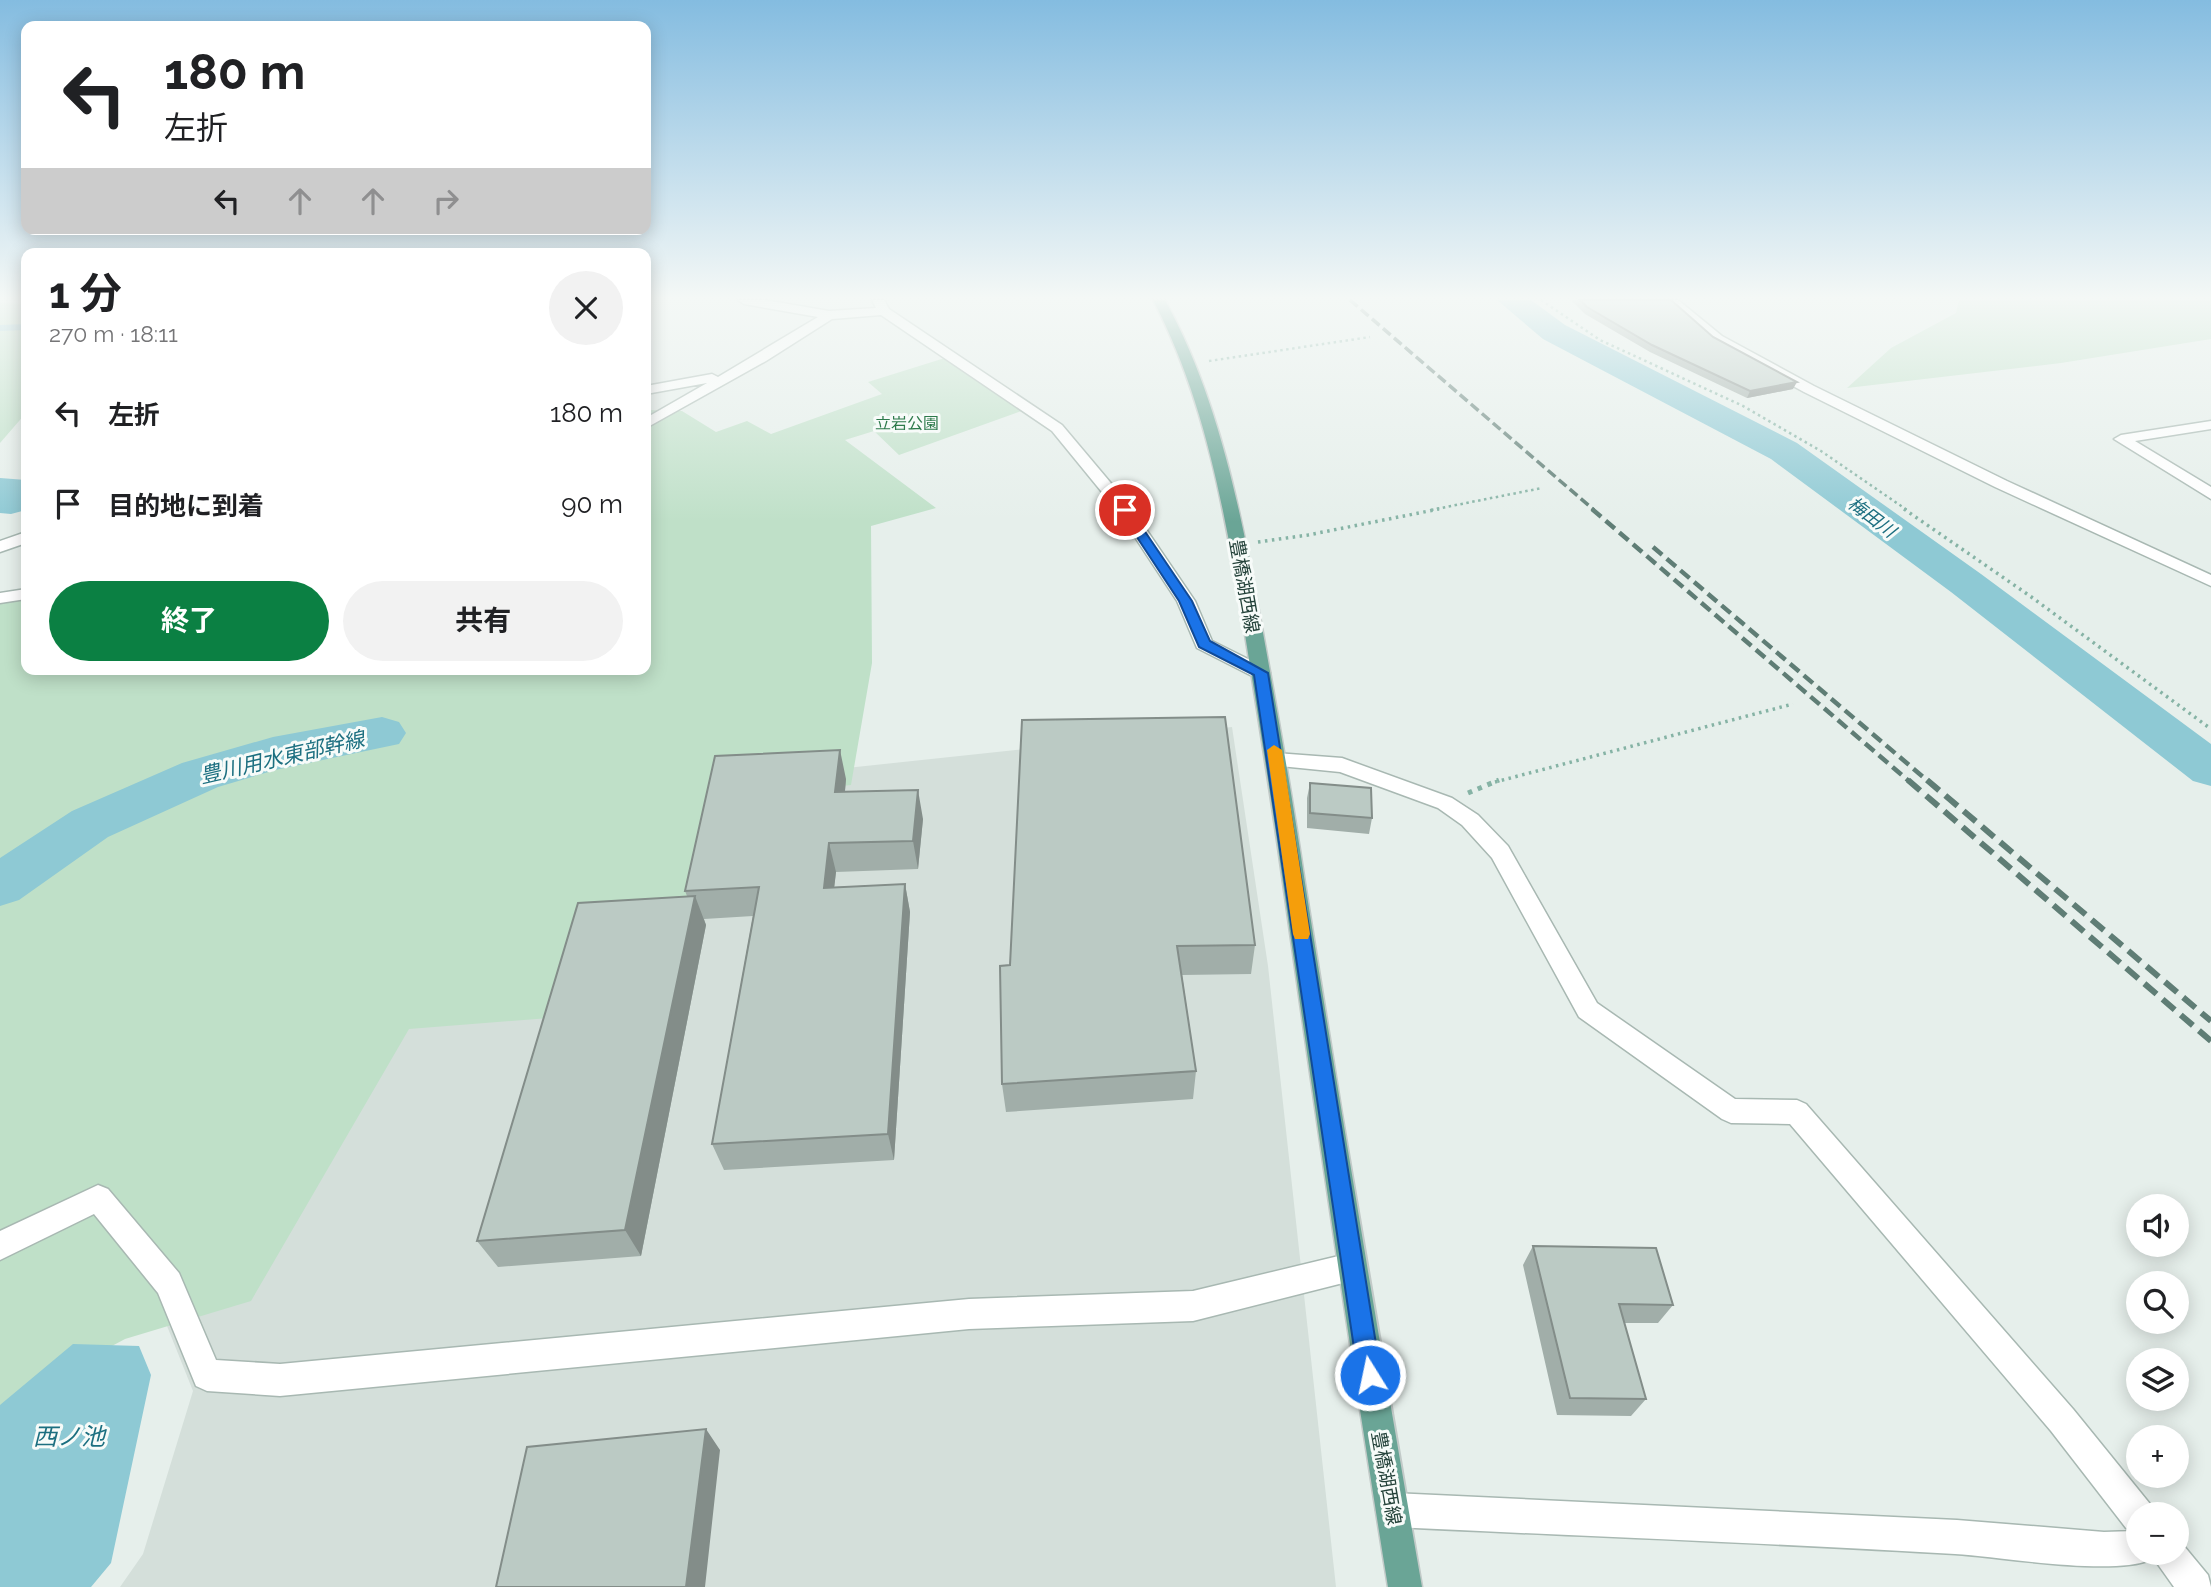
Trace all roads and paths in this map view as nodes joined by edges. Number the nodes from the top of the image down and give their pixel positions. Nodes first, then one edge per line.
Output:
1 (980, 374) edge
2 (1190, 374) edge
3 (1674, 374) edge
4 (1780, 374) edge
5 (728, 375) joint
6 (651, 389) edge
7 (651, 421) edge
8 (2211, 425) edge
9 (1542, 488) dead end
10 (2211, 494) edge
11 (21, 539) edge
12 (1238, 545) junction
13 (0, 547) edge
14 (2211, 581) edge
15 (21, 595) edge
16 (0, 598) edge
17 (1261, 673) junction
18 (1793, 704) dead end
19 (2211, 729) edge
20 (1276, 760) junction
21 (1445, 803) junction
22 (0, 1246) edge
23 (1351, 1266) junction
24 (2127, 1502) edge
25 (1393, 1510) junction
26 (2126, 1548) edge
27 (2178, 1565) edge
28 (1405, 1587) edge
29 (2196, 1587) edge

1 - 17 street
2 - 12 main road, 豊橋湖西線
3 - 19 path
4 - 14 street
5 - 6 street
5 - 7 street
8 - 10 street
9 - 12 path
11 - 13 street
12 - 17 main road, 豊橋湖西線
15 - 16 street
17 - 20 main road, 豊橋湖西線
18 - 21 path
20 - 21 street
20 - 23 main road, 豊橋湖西線
21 - 24 street
22 - 23 street
23 - 25 main road, 豊橋湖西線
25 - 26 street
25 - 28 main road, 豊橋湖西線
27 - 29 street

